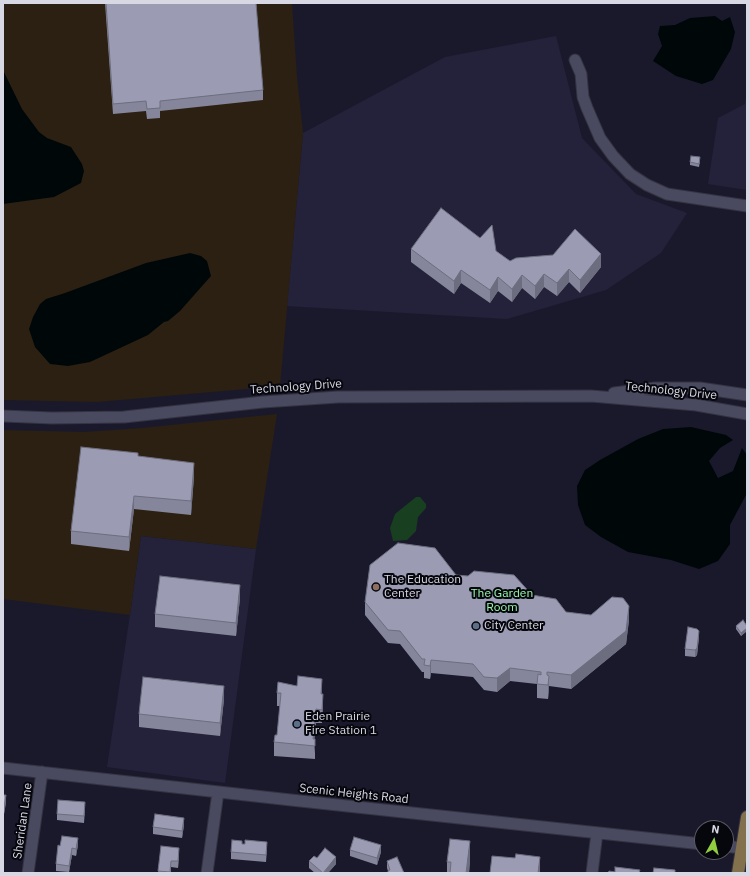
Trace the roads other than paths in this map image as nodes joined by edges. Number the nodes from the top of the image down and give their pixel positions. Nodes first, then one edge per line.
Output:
1 (575, 60) dead end
2 (747, 206) edge
3 (747, 395) edge
4 (592, 396) junction
5 (747, 414) edge
6 (3, 416) edge
7 (3, 768) edge
8 (42, 772) junction
9 (218, 792) junction
10 (747, 817) edge
11 (597, 833) junction
12 (694, 843) edge
13 (734, 847) edge
14 (745, 849) edge
15 (28, 873) edge
16 (207, 873) edge
17 (592, 873) edge
18 (738, 873) edge

1 - 2 street
3 - 4 street, Technology Drive
4 - 5 street, Technology Drive
4 - 6 street, Technology Drive
7 - 8 street, Scenic Heights Road
8 - 9 street, Scenic Heights Road
8 - 15 street, Sheridan Lane
9 - 11 street, Scenic Heights Road
9 - 16 street
10 - 14 main road
11 - 12 street, Scenic Heights Road
11 - 17 street
13 - 14 street
14 - 18 main road

